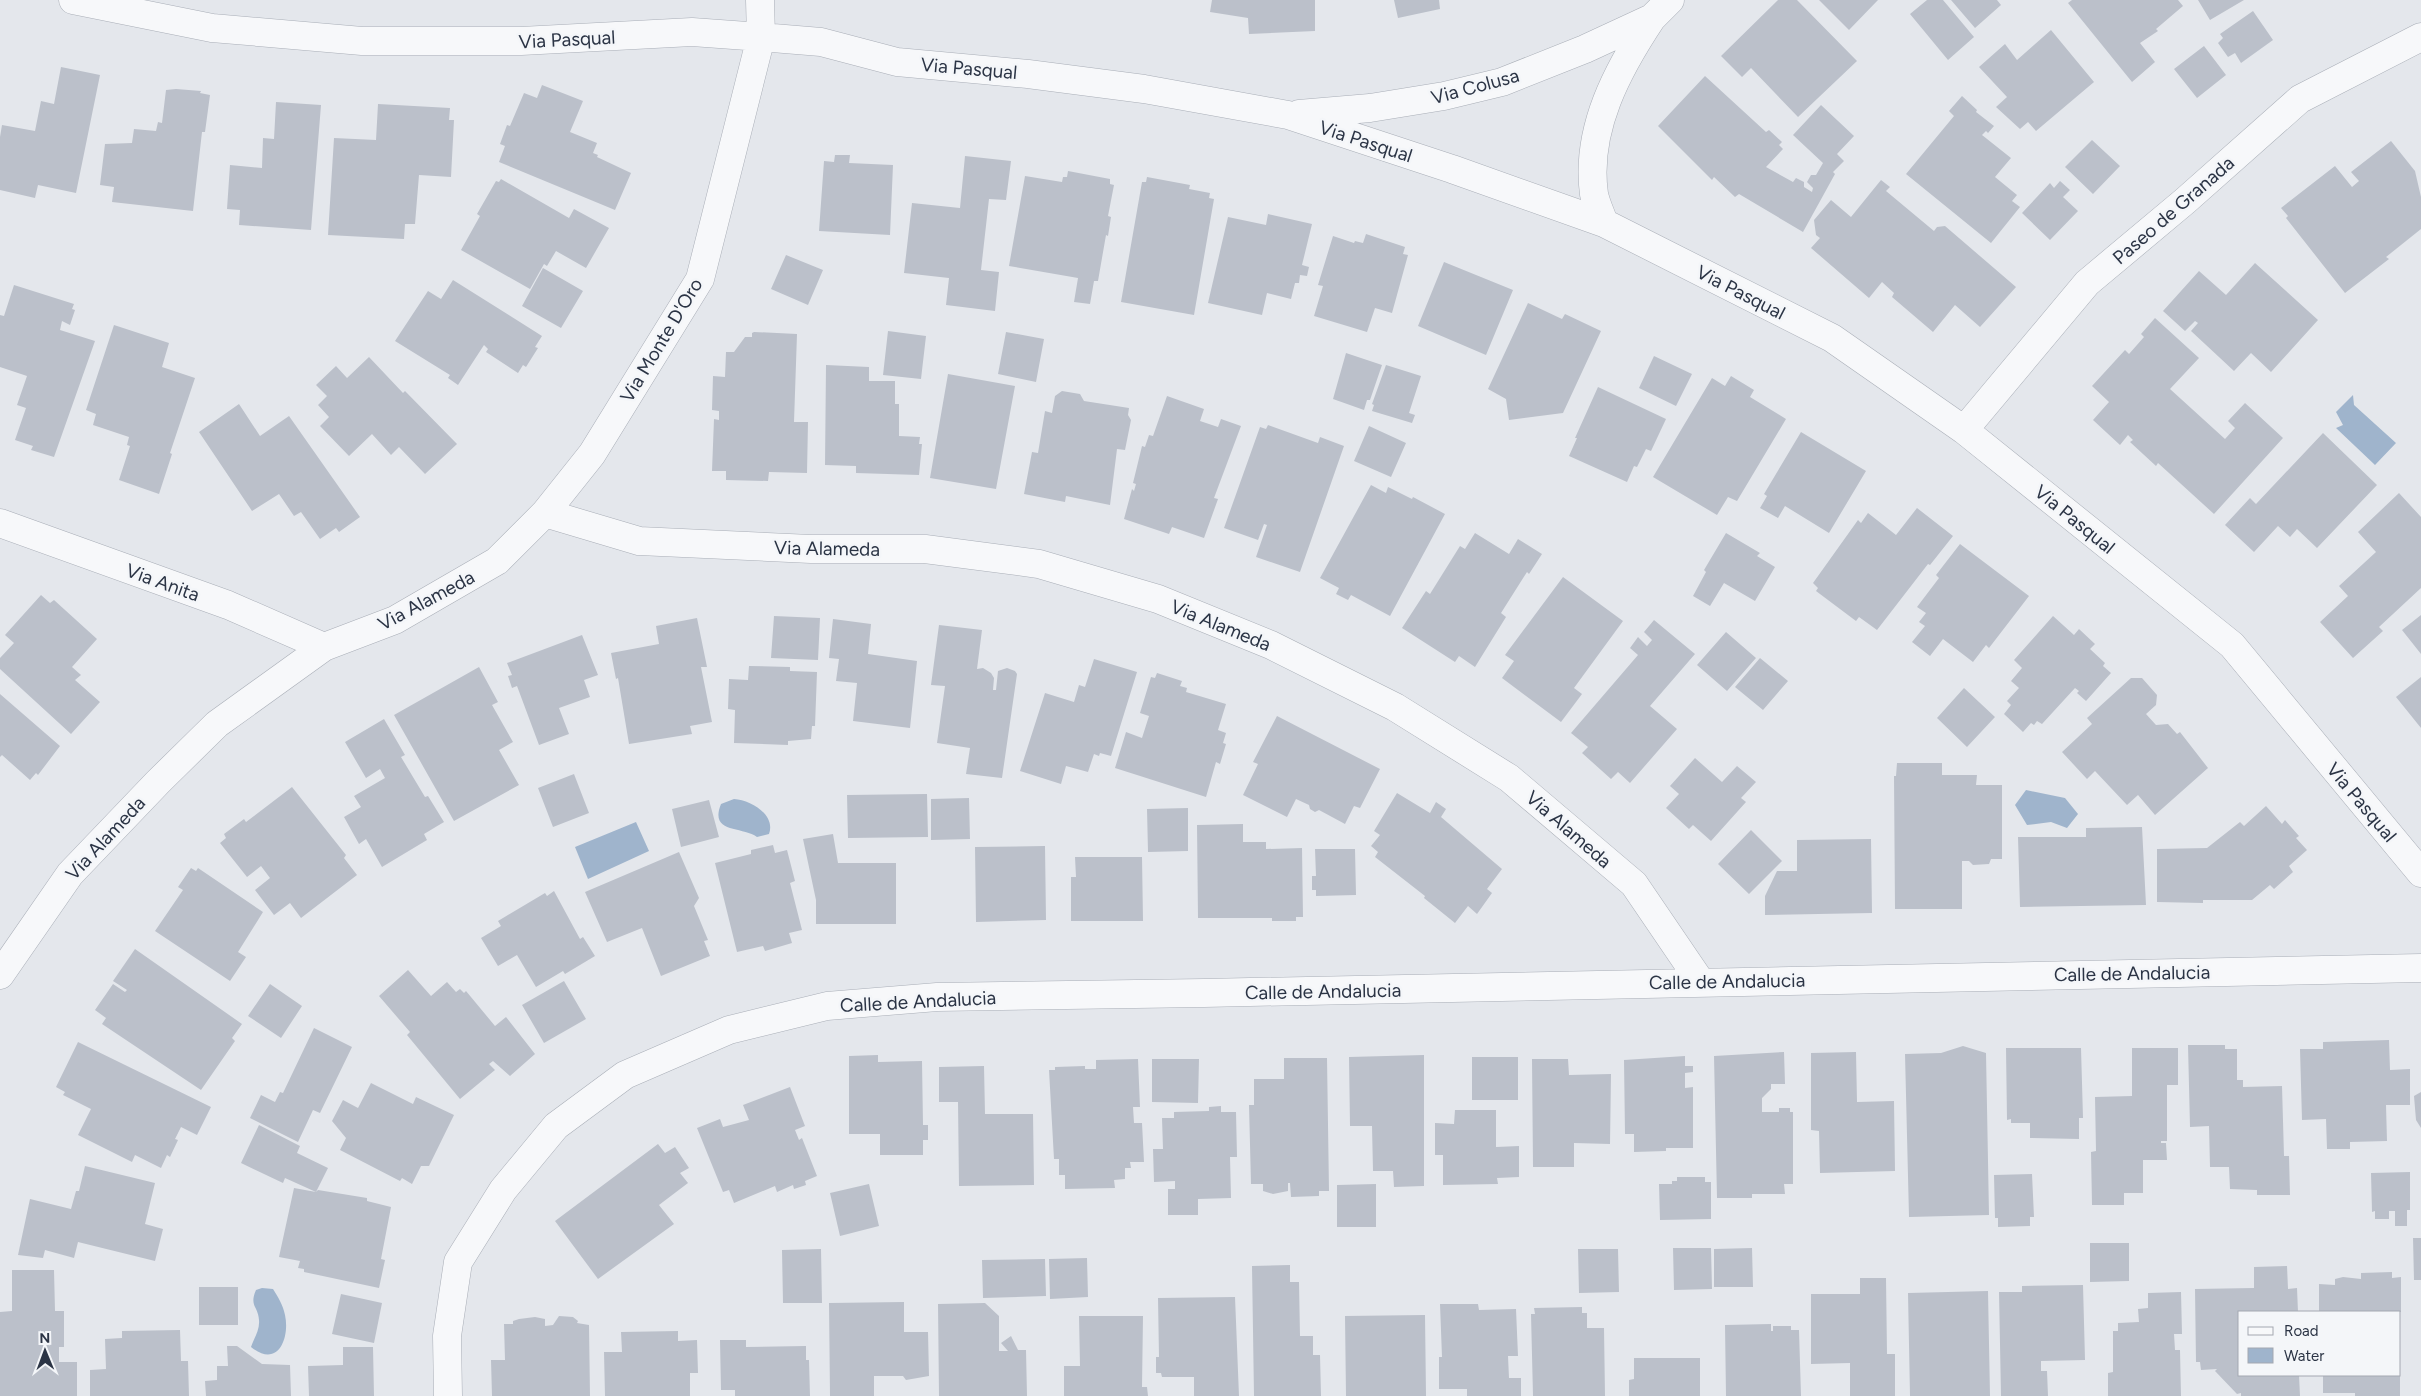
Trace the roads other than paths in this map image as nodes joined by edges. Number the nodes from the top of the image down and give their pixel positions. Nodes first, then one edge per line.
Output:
1 (73, 0) edge
2 (760, 0) edge
3 (1661, 9) edge
4 (761, 37) junction
5 (2421, 37) edge
6 (2388, 54) junction
7 (2421, 59) edge
8 (1288, 115) junction
9 (1604, 223) junction
10 (1964, 430) junction
11 (545, 513) junction
12 (0, 523) edge
13 (324, 647) junction
14 (2421, 873) edge
15 (2421, 968) edge
16 (0, 976) edge
17 (1700, 981) junction
18 (448, 1396) edge

1 - 4 street, Via Pasqual
2 - 4 street, Via Monte D'Oro
3 - 8 street, Via Colusa
3 - 9 street, Via Colusa
4 - 8 street, Via Pasqual
4 - 11 street, Via Monte D'Oro
5 - 6 street, Paseo de Granada
6 - 7 street
6 - 10 street, Paseo de Granada
8 - 9 street, Via Pasqual
9 - 10 street, Via Pasqual
10 - 14 street, Via Pasqual
11 - 13 street, Via Alameda
11 - 17 street, Via Alameda
12 - 13 street, Via Anita
13 - 16 street, Via Alameda
15 - 17 street, Calle de Andalucia
17 - 18 street, Calle de Andalucia

